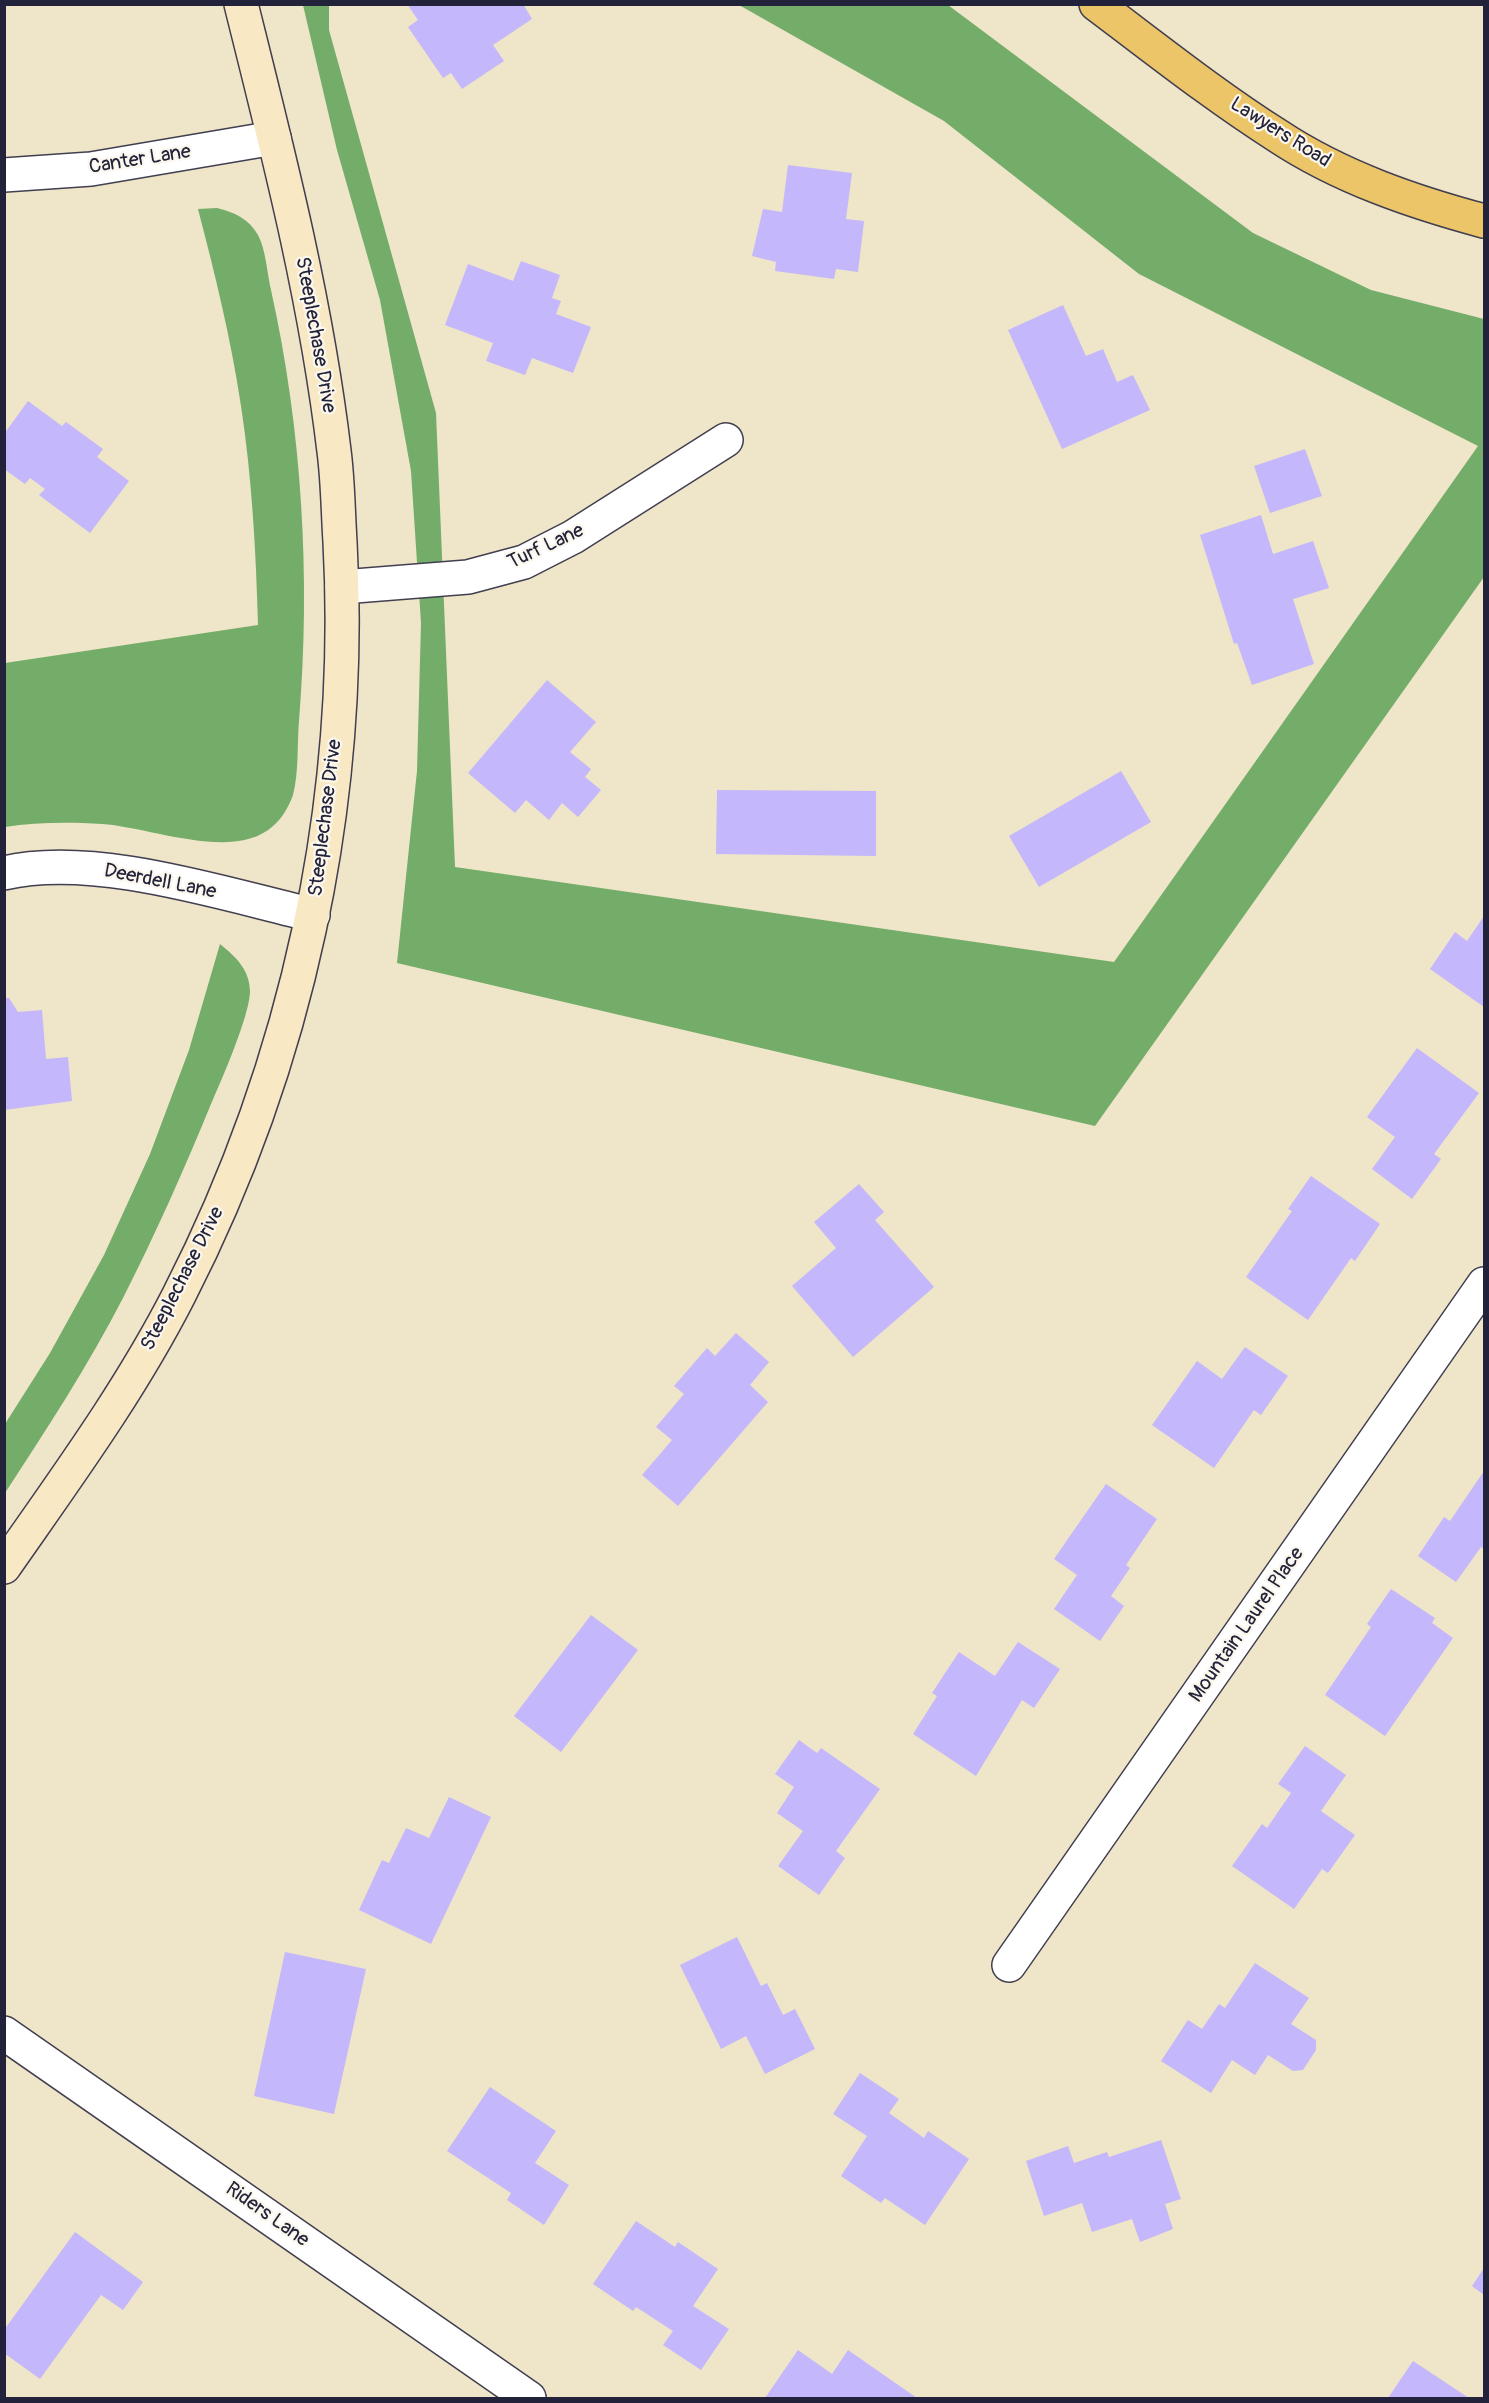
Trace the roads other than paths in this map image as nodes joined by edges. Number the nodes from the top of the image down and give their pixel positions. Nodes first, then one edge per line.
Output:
1 (242, 4) edge
2 (1096, 4) edge
3 (274, 138) junction
4 (4, 175) edge
5 (1485, 221) edge
6 (726, 440) dead end
7 (342, 587) junction
8 (4, 873) edge
9 (313, 915) junction
10 (1485, 1284) edge
11 (4, 1567) edge
12 (1009, 1965) dead end
13 (4, 2033) edge
14 (529, 2398) edge

1 - 3 street, Steeplechase Drive
2 - 5 main road, Lawyers Road
3 - 4 street, Canter Lane
3 - 7 street, Steeplechase Drive
6 - 7 street, Turf Lane
7 - 9 street, Steeplechase Drive
8 - 9 street, Deerdell Lane
9 - 11 street, Steeplechase Drive
10 - 12 street, Mountain Laurel Place
13 - 14 street, Riders Lane

